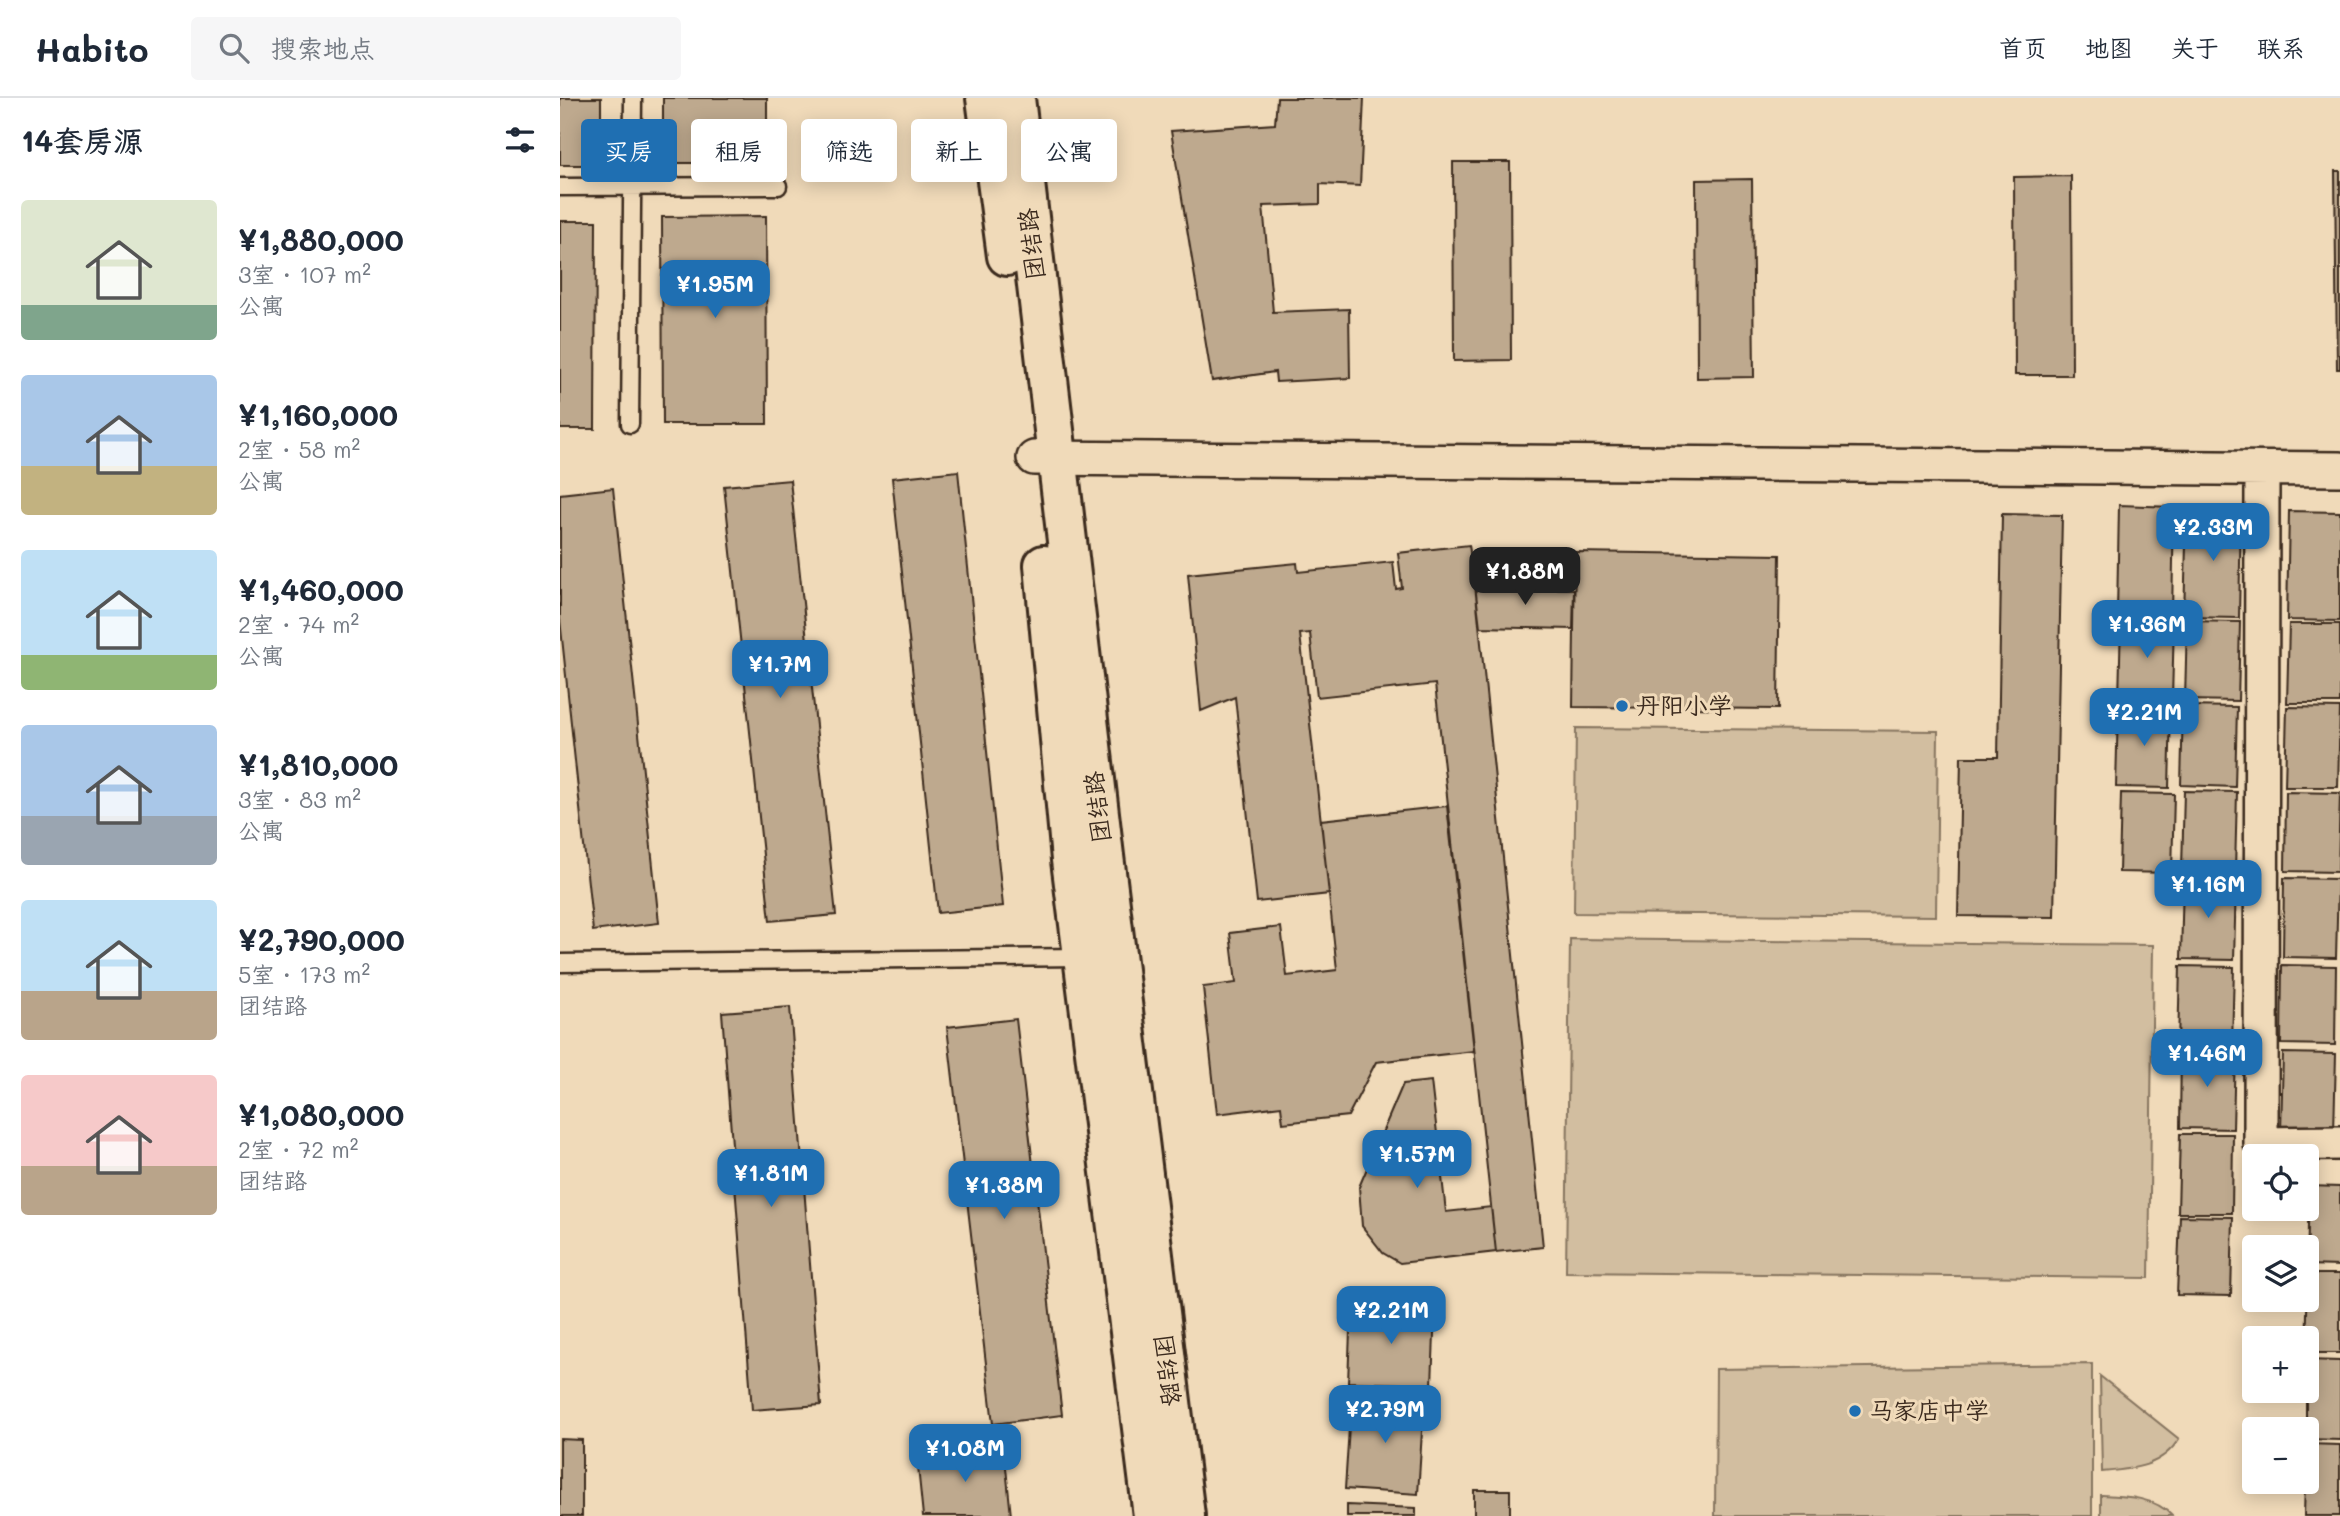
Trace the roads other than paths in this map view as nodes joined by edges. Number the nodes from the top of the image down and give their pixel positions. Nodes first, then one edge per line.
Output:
1 (633, 98) edge
2 (986, 98) edge
3 (1015, 98) edge
4 (560, 187) edge
5 (778, 187) dead end
6 (632, 188) junction
7 (630, 424) dead end
8 (1046, 458) junction
9 (2262, 469) junction
10 (2340, 469) edge
11 (1083, 957) junction
12 (560, 962) edge
13 (2340, 1143) edge
14 (1153, 1516) edge
15 (1185, 1516) edge

1 - 6 lane
2 - 8 main road, 团结路
3 - 8 main road, 团结路
4 - 6 lane
5 - 6 lane
6 - 7 lane
8 - 9 street
8 - 11 main road, 团结路
8 - 15 main road, 团结路
9 - 10 street
9 - 13 street
11 - 12 lane
11 - 14 main road, 团结路

